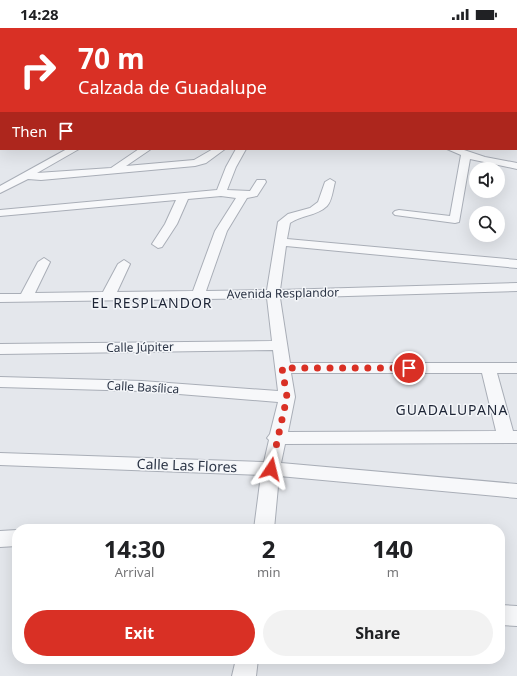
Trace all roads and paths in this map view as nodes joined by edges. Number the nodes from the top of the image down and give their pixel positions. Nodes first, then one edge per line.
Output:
1 (72, 150) edge
2 (144, 150) edge
3 (219, 150) edge
4 (240, 150) edge
5 (455, 150) edge
6 (466, 154) junction
7 (517, 166) edge
8 (114, 170) junction
9 (31, 173) junction
10 (261, 182) dead end
11 (330, 182) dead end
12 (0, 190) edge
13 (221, 193) junction
14 (243, 195) junction
15 (183, 197) junction
16 (0, 213) edge
17 (399, 213) dead end
18 (281, 242) junction
19 (158, 244) dead end
20 (44, 262) dead end
21 (124, 264) dead end
22 (517, 264) edge
23 (517, 287) edge
24 (273, 294) junction
25 (198, 295) junction
26 (108, 296) junction
27 (0, 298) edge
28 (26, 298) junction
29 (281, 345) junction
30 (0, 349) edge
31 (282, 368) junction
32 (488, 368) junction
33 (517, 368) edge
34 (0, 382) edge
35 (287, 397) junction
36 (511, 437) edge
37 (276, 438) junction
38 (0, 459) edge
39 (271, 469) junction
40 (517, 491) edge
41 (265, 524) edge
42 (12, 538) edge
43 (0, 539) edge
44 (505, 615) edge
45 (517, 616) edge
46 (246, 664) edge
47 (244, 676) edge

1 - 9 street
2 - 8 street
3 - 8 street
4 - 13 street
5 - 6 street
6 - 7 street
6 - 17 street
8 - 9 street
9 - 12 street
10 - 14 street
11 - 18 street
13 - 14 street
13 - 15 street
14 - 25 street
15 - 16 street
15 - 19 street
18 - 22 street
18 - 24 street
20 - 28 street
21 - 26 street
23 - 24 street, Avenida Resplandor
24 - 25 street, Avenida Resplandor
24 - 29 street
25 - 26 street, Avenida Resplandor
26 - 28 street, Avenida Resplandor
27 - 28 street, Avenida Resplandor
29 - 30 street, Calle Júpiter
29 - 31 street
31 - 32 street
31 - 35 street
32 - 33 street
32 - 36 street
34 - 35 street, Calle Basílica
35 - 37 street
36 - 37 street
37 - 39 street
38 - 39 street, Calle Las Flores
39 - 40 street, Calle Las Flores
39 - 41 street
42 - 43 street
44 - 45 street
46 - 47 street

